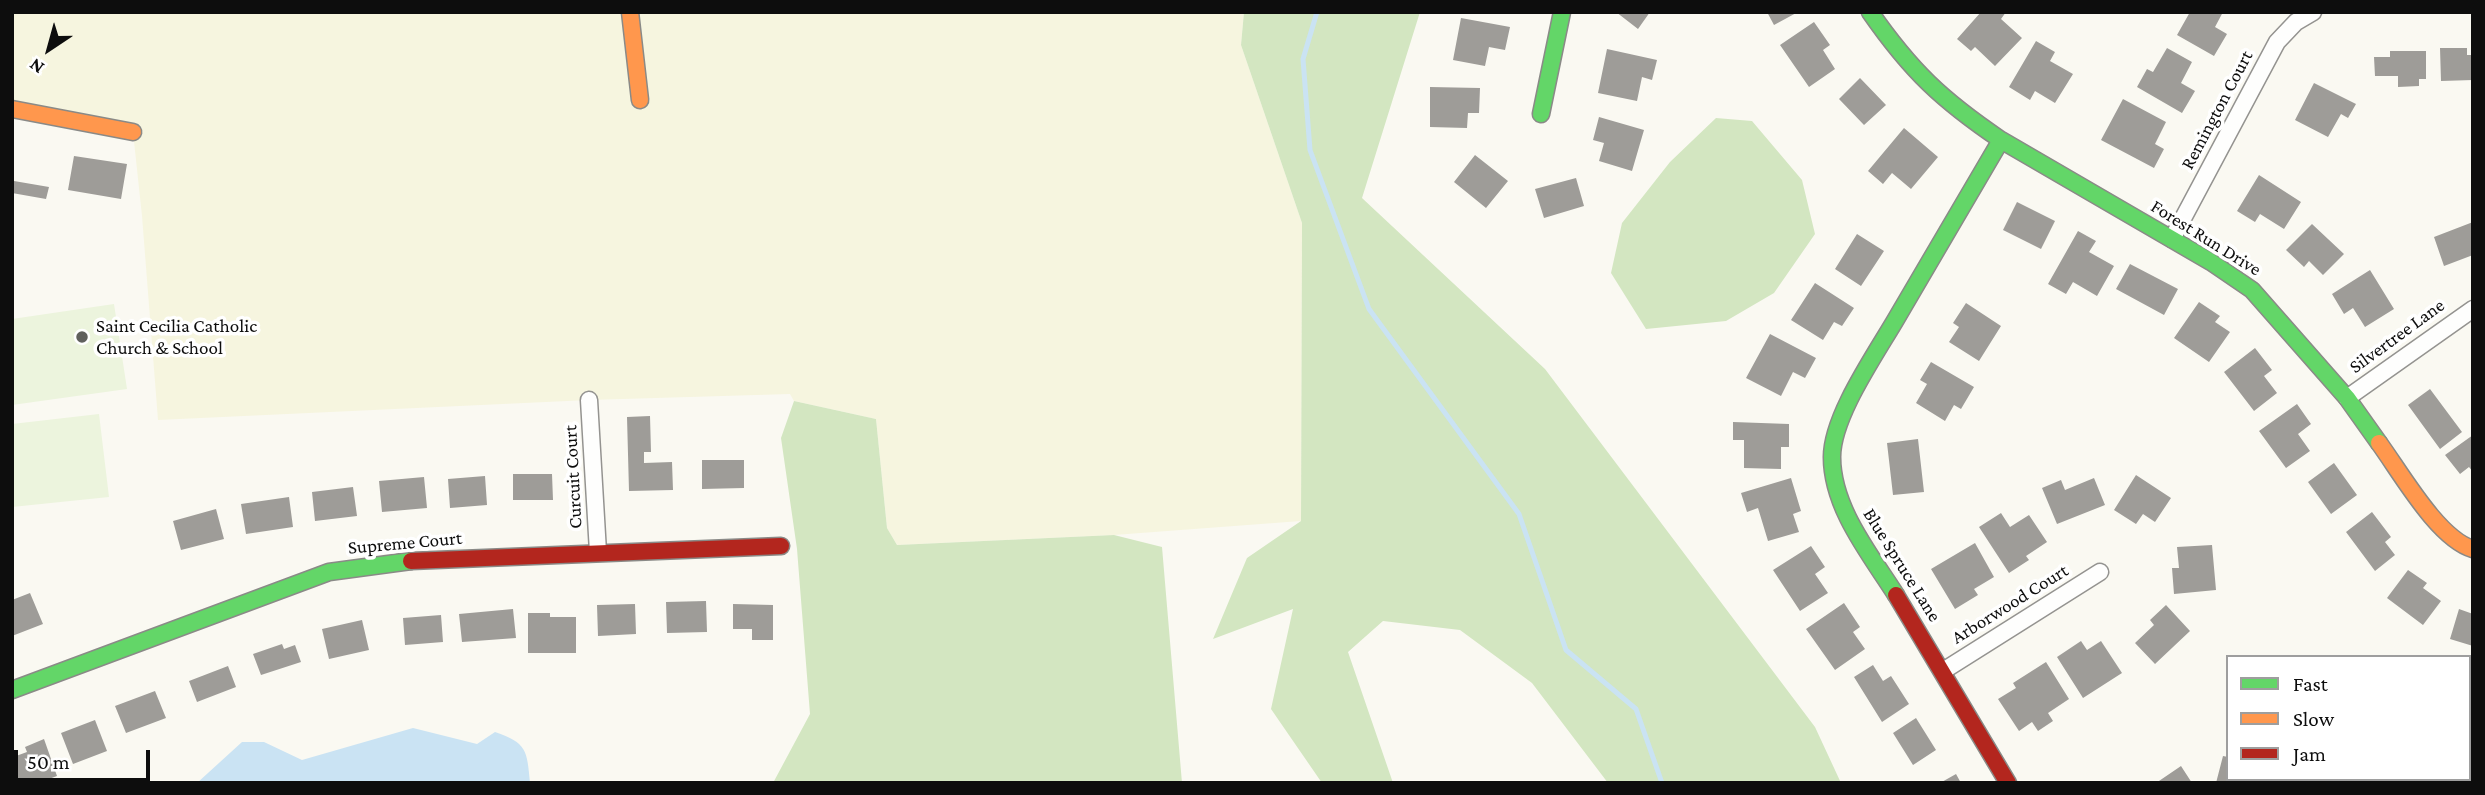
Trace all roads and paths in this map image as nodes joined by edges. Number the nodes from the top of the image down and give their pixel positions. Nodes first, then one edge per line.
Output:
1 (630, 12) edge
2 (1562, 12) edge
3 (1870, 12) edge
4 (2313, 12) edge
5 (640, 100) dead end
6 (12, 109) edge
7 (1541, 114) dead end
8 (133, 132) dead end
9 (2001, 140) junction
10 (2172, 239) junction
11 (2473, 309) edge
12 (2347, 398) junction
13 (589, 400) dead end
14 (781, 545) dead end
15 (2473, 549) edge
16 (598, 552) junction
17 (2099, 572) dead end
18 (1943, 671) junction
19 (12, 690) edge
20 (2008, 783) edge

1 - 5 street
2 - 7 street
3 - 9 street, Forest Run Drive
4 - 10 street, Remington Court
6 - 8 street
9 - 10 street, Forest Run Drive
9 - 18 street, Blue Spruce Lane
10 - 12 street, Forest Run Drive
11 - 12 street, Silvertree Lane
12 - 15 street, Forest Run Drive
13 - 16 street, Curcuit Court
14 - 16 street, Supreme Court
16 - 19 street, Supreme Court
17 - 18 street, Arborwood Court
18 - 20 street, Blue Spruce Lane

